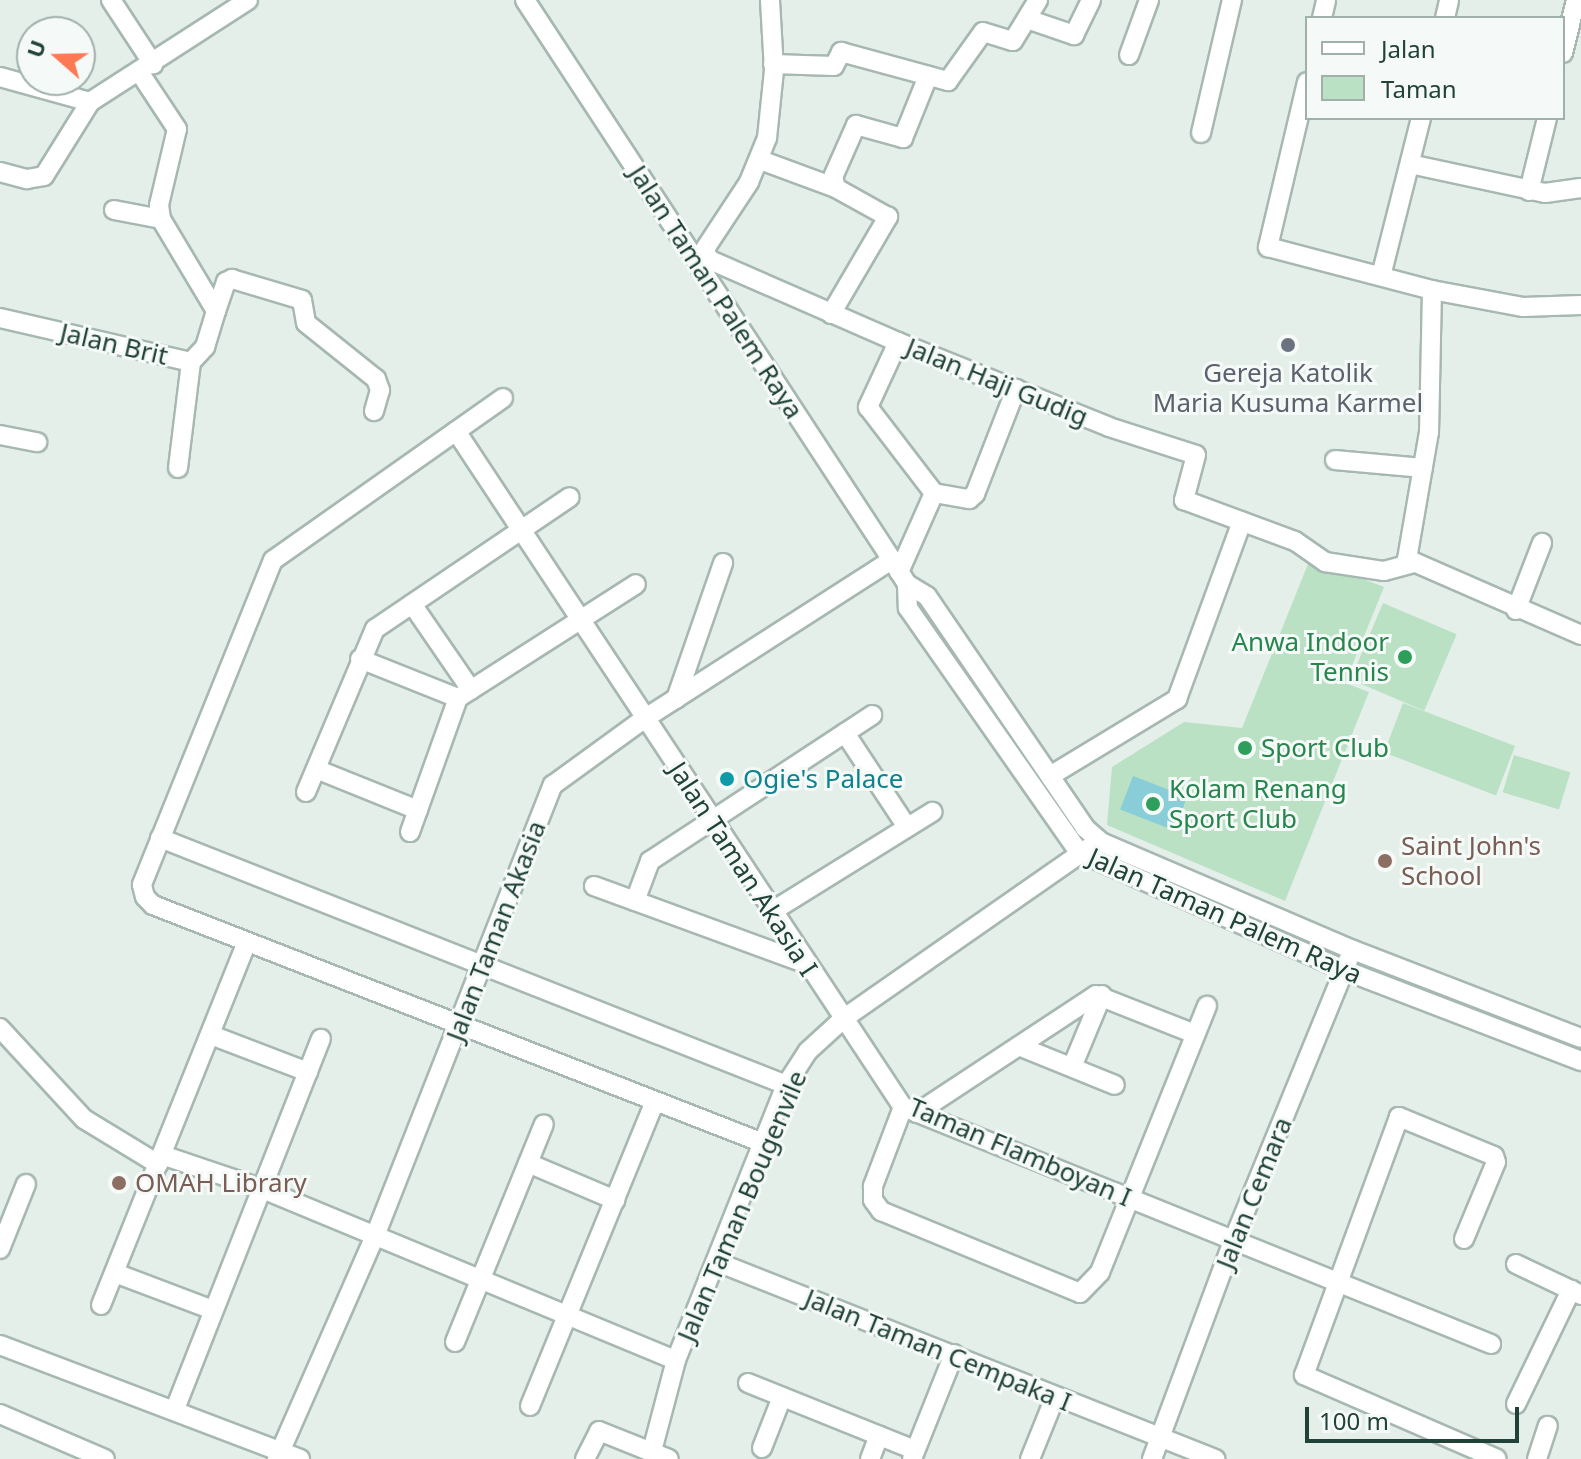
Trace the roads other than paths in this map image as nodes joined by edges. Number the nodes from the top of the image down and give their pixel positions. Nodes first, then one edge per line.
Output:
1 (111, 0) edge
2 (525, 0) edge
3 (770, 0) edge
4 (1038, 0) edge
5 (1091, 0) edge
6 (1149, 0) edge
7 (1232, 0) edge
8 (1576, 0) edge
9 (237, 3) edge
10 (1027, 19) junction
11 (1565, 45) edge
12 (1129, 55) dead end
13 (773, 64) junction
14 (146, 69) junction
15 (928, 76) junction
16 (0, 77) edge
17 (1305, 90) edge
18 (90, 102) junction
19 (1421, 120) edge
20 (1547, 120) edge
21 (1201, 133) dead end
22 (760, 160) junction
23 (1410, 164) junction
24 (0, 172) edge
25 (836, 188) junction
26 (1581, 188) edge
27 (1529, 191) junction
28 (114, 210) dead end
29 (161, 219) junction
30 (701, 257) junction
31 (1381, 276) junction
32 (1432, 290) junction
33 (1581, 305) edge
34 (216, 311) junction
35 (831, 314) junction
36 (0, 318) edge
37 (898, 342) junction
38 (191, 362) junction
39 (1016, 389) junction
40 (503, 398) dead end
41 (374, 411) dead end
42 (456, 431) junction
43 (0, 435) edge
44 (37, 442) dead end
45 (1335, 460) dead end
46 (178, 468) dead end
47 (1423, 468) junction
48 (934, 493) junction
49 (570, 497) dead end
50 (1242, 521) junction
51 (521, 530) junction
52 (1542, 543) dead end
53 (723, 563) dead end
54 (1411, 564) junction
55 (899, 572) junction
56 (636, 584) dead end
57 (412, 604) junction
58 (1516, 610) junction
59 (579, 619) junction
60 (1581, 635) edge
61 (360, 659) junction
62 (986, 684) junction
63 (465, 694) junction
64 (969, 695) junction
65 (676, 699) junction
66 (872, 715) dead end
67 (644, 719) junction
68 (845, 733) junction
69 (316, 769) junction
70 (1050, 776) junction
71 (306, 792) dead end
72 (418, 810) junction
73 (932, 812) dead end
74 (710, 820) junction
75 (907, 827) junction
76 (410, 832) dead end
77 (160, 838) junction
78 (1101, 842) junction
79 (1079, 852) junction
80 (594, 886) dead end
81 (635, 901) junction
82 (771, 912) junction
83 (247, 942) junction
84 (1353, 950) junction
85 (804, 963) junction
86 (484, 969) junction
87 (1344, 970) junction
88 (1102, 995) junction
89 (1207, 1006) dead end
90 (843, 1019) junction
91 (461, 1025) junction
92 (0, 1028) edge
93 (1195, 1034) junction
94 (211, 1035) junction
95 (1581, 1038) edge
96 (321, 1039) dead end
97 (1021, 1047) junction
98 (1581, 1061) edge
99 (1072, 1067) junction
100 (308, 1072) junction
101 (786, 1085) junction
102 (1115, 1085) dead end
103 (654, 1103) junction
104 (910, 1110) junction
105 (544, 1124) dead end
106 (763, 1143) junction
107 (160, 1160) junction
108 (528, 1163) junction
109 (26, 1184) dead end
110 (260, 1188) junction
111 (1129, 1199) junction
112 (615, 1200) junction
113 (375, 1236) junction
114 (1464, 1239) dead end
115 (1233, 1241) junction
116 (0, 1249) edge
117 (717, 1262) junction
118 (1516, 1264) dead end
119 (115, 1273) junction
120 (481, 1279) junction
121 (1338, 1283) junction
122 (1576, 1293) edge
123 (101, 1305) dead end
124 (213, 1310) junction
125 (567, 1315) junction
126 (455, 1342) dead end
127 (1491, 1344) dead end
128 (0, 1345) edge
129 (954, 1354) junction
130 (673, 1375) junction
131 (748, 1383) dead end
132 (782, 1397) junction
133 (1055, 1397) junction
134 (1516, 1404) dead end
135 (530, 1406) dead end
136 (175, 1409) junction
137 (0, 1414) edge
138 (1548, 1426) dead end
139 (879, 1436) junction
140 (1159, 1437) junction
141 (762, 1448) dead end
142 (652, 1451) junction
143 (913, 1454) edge
144 (278, 1455) edge
145 (1037, 1457) edge
146 (105, 1459) edge
147 (300, 1459) edge
148 (585, 1459) edge
149 (669, 1459) edge
150 (870, 1459) edge
151 (1152, 1459) edge
152 (1215, 1459) edge
153 (1497, 1459) edge
154 (1537, 1459) edge

1 - 14 street
2 - 30 street, Jalan Taman Palem Raya
3 - 13 street
4 - 10 street
5 - 10 street
6 - 12 street
7 - 21 street
8 - 11 street
9 - 14 street
10 - 15 street
13 - 15 street
13 - 22 street
14 - 18 street
14 - 29 street
15 - 25 street
16 - 18 street
17 - 31 street
18 - 24 street
19 - 23 street
20 - 27 street
22 - 25 street
22 - 30 street
23 - 27 street
23 - 31 street
25 - 35 street
26 - 27 street
28 - 29 street
29 - 34 street
30 - 35 street, Jalan Haji Gudig
30 - 55 street, Jalan Taman Palem Raya
31 - 32 street
32 - 33 street
32 - 47 street
34 - 38 street, Jalan Brit
34 - 41 street, Jalan Brit
35 - 37 street, Jalan Haji Gudig
36 - 38 street, Jalan Brit
37 - 39 street, Jalan Haji Gudig
37 - 48 street
38 - 46 street
39 - 48 street
39 - 50 street, Jalan Haji Gudig
40 - 42 street
42 - 51 street, Jalan Taman Akasia I
42 - 77 street
43 - 44 street
45 - 47 street
47 - 54 street
48 - 55 street
49 - 51 street
50 - 54 street
50 - 70 street
51 - 57 street
51 - 59 street, Jalan Taman Akasia I
52 - 58 street
53 - 65 street
54 - 58 street
55 - 62 street, Jalan Taman Palem Raya
55 - 64 street, Jalan Taman Palem Raya
55 - 65 street, Jalan Taman Akasia
56 - 59 street
57 - 61 street
57 - 63 street
58 - 60 street
59 - 63 street
59 - 67 street, Jalan Taman Akasia I
61 - 63 street
61 - 69 street
62 - 64 street
62 - 70 street, Jalan Taman Palem Raya
63 - 72 street
64 - 79 street, Jalan Taman Palem Raya
65 - 67 street, Jalan Taman Akasia
66 - 68 street
67 - 74 street, Jalan Taman Akasia I
67 - 86 street, Jalan Taman Akasia
68 - 74 street
68 - 75 street
69 - 71 street
69 - 72 street
70 - 78 street, Jalan Taman Palem Raya
72 - 76 street
73 - 75 street
74 - 81 street
74 - 82 street, Jalan Taman Akasia I
75 - 82 street
77 - 83 street
77 - 86 street
78 - 79 street, Jalan Taman Bougenvile
78 - 84 street, Jalan Taman Palem Raya
79 - 87 street, Jalan Taman Palem Raya
79 - 90 street, Jalan Taman Bougenvile
80 - 81 street
81 - 85 street
82 - 85 street, Jalan Taman Akasia I
83 - 91 street
83 - 94 street
84 - 87 street, Jalan Cemara
84 - 95 street, Jalan Taman Palem Raya
85 - 90 street, Jalan Taman Akasia I
86 - 91 street, Jalan Taman Akasia
86 - 101 street
87 - 98 street, Jalan Taman Palem Raya
87 - 115 street, Jalan Cemara
88 - 93 street
88 - 97 street
88 - 99 street
89 - 93 street
90 - 101 street, Jalan Taman Bougenvile
90 - 104 street, Taman Flamboyan I
91 - 103 street
91 - 113 street, Jalan Taman Akasia
92 - 107 street
93 - 111 street
94 - 100 street
94 - 107 street
96 - 100 street
97 - 99 street
97 - 104 street
99 - 102 street
100 - 110 street
101 - 106 street, Jalan Taman Bougenvile
103 - 106 street
103 - 112 street
104 - 111 street, Taman Flamboyan I
104 - 111 street
105 - 108 street
106 - 117 street, Jalan Taman Bougenvile
107 - 110 street
107 - 119 street
108 - 112 street
108 - 120 street
109 - 116 street
110 - 113 street
110 - 124 street
111 - 115 street, Taman Flamboyan I
112 - 125 street
113 - 120 street
113 - 144 street, Jalan Taman Akasia
114 - 121 street
115 - 121 street, Taman Flamboyan I
115 - 140 street, Jalan Cemara
117 - 129 street, Jalan Taman Cempaka I
117 - 130 street, Jalan Taman Bougenvile
118 - 122 street
119 - 123 street
119 - 124 street
120 - 125 street
120 - 126 street
121 - 127 street, Taman Flamboyan I
121 - 153 street
122 - 134 street
124 - 136 street
125 - 130 street
125 - 135 street
128 - 136 street
129 - 133 street, Jalan Taman Cempaka I
129 - 143 street
130 - 142 street, Jalan Taman Bougenvile
131 - 132 street
132 - 139 street
132 - 141 street
133 - 140 street, Jalan Taman Cempaka I
133 - 145 street
136 - 144 street
137 - 146 street
138 - 154 street
139 - 143 street
139 - 150 street
140 - 151 street, Jalan Cemara
140 - 152 street, Jalan Taman Cempaka I
142 - 148 street
142 - 149 street
144 - 147 street

